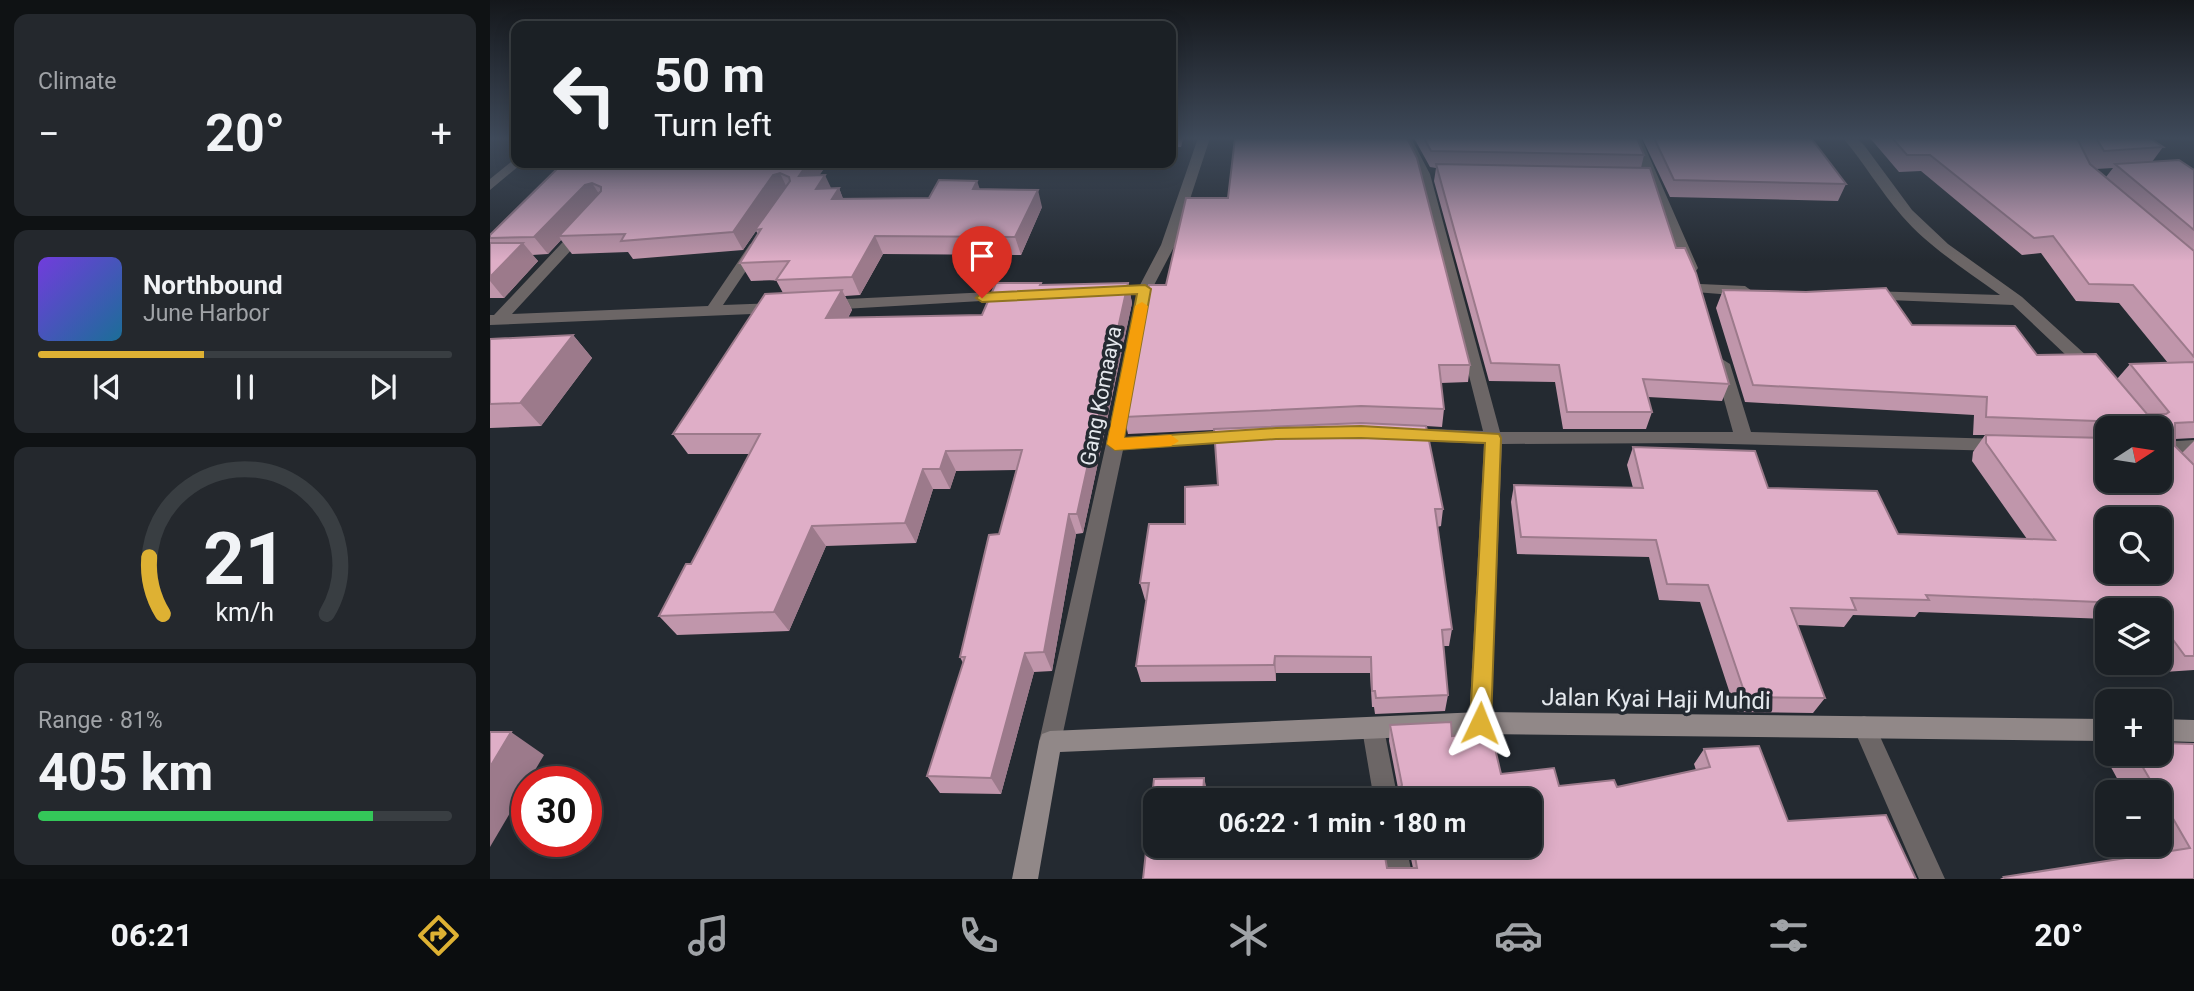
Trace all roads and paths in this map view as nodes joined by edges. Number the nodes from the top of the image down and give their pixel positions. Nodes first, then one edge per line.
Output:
1 (1191, 179) edge
2 (1432, 179) edge
3 (1647, 179) edge
4 (1882, 179) edge
5 (595, 216) edge
6 (766, 231) edge
7 (1145, 289) junction
8 (1089, 292) edge
9 (1764, 292) edge
10 (1033, 295) edge
11 (1855, 296) edge
12 (2017, 300) junction
13 (712, 311) junction
14 (494, 320) edge
15 (1717, 344) edge
16 (2100, 379) edge
17 (1387, 433) edge
18 (1250, 435) edge
19 (1493, 438) junction
20 (1744, 439) junction
21 (1115, 444) junction
22 (2025, 445) edge
23 (2194, 446) edge
24 (2172, 448) edge
25 (2172, 462) edge
26 (2177, 468) edge
27 (1480, 723) junction
28 (1864, 727) junction
29 (1373, 729) junction
30 (2095, 730) edge
31 (2172, 730) edge
32 (2194, 731) edge
33 (1050, 742) junction
34 (1384, 788) edge
35 (1396, 858) edge
36 (1024, 879) edge
37 (1400, 879) edge
38 (1932, 879) edge

1 - 7 street, Gang Komaaya
2 - 19 street
3 - 9 street
4 - 12 street
5 - 14 street
6 - 13 street
7 - 8 street
7 - 21 street, Gang Komaaya
10 - 13 street
11 - 12 street
12 - 16 street
13 - 14 street
15 - 20 street
17 - 19 street
18 - 21 street
19 - 20 street
19 - 27 street
20 - 22 street
21 - 33 street, Gang Komaaya
23 - 24 street
25 - 26 street
27 - 28 street, Jalan Kyai Haji Muhdi
27 - 29 street, Jalan Kyai Haji Muhdi
28 - 30 street, Jalan Kyai Haji Muhdi
28 - 38 street
29 - 33 street, Jalan Kyai Haji Muhdi
29 - 34 street
31 - 32 street
33 - 36 street
35 - 37 street

